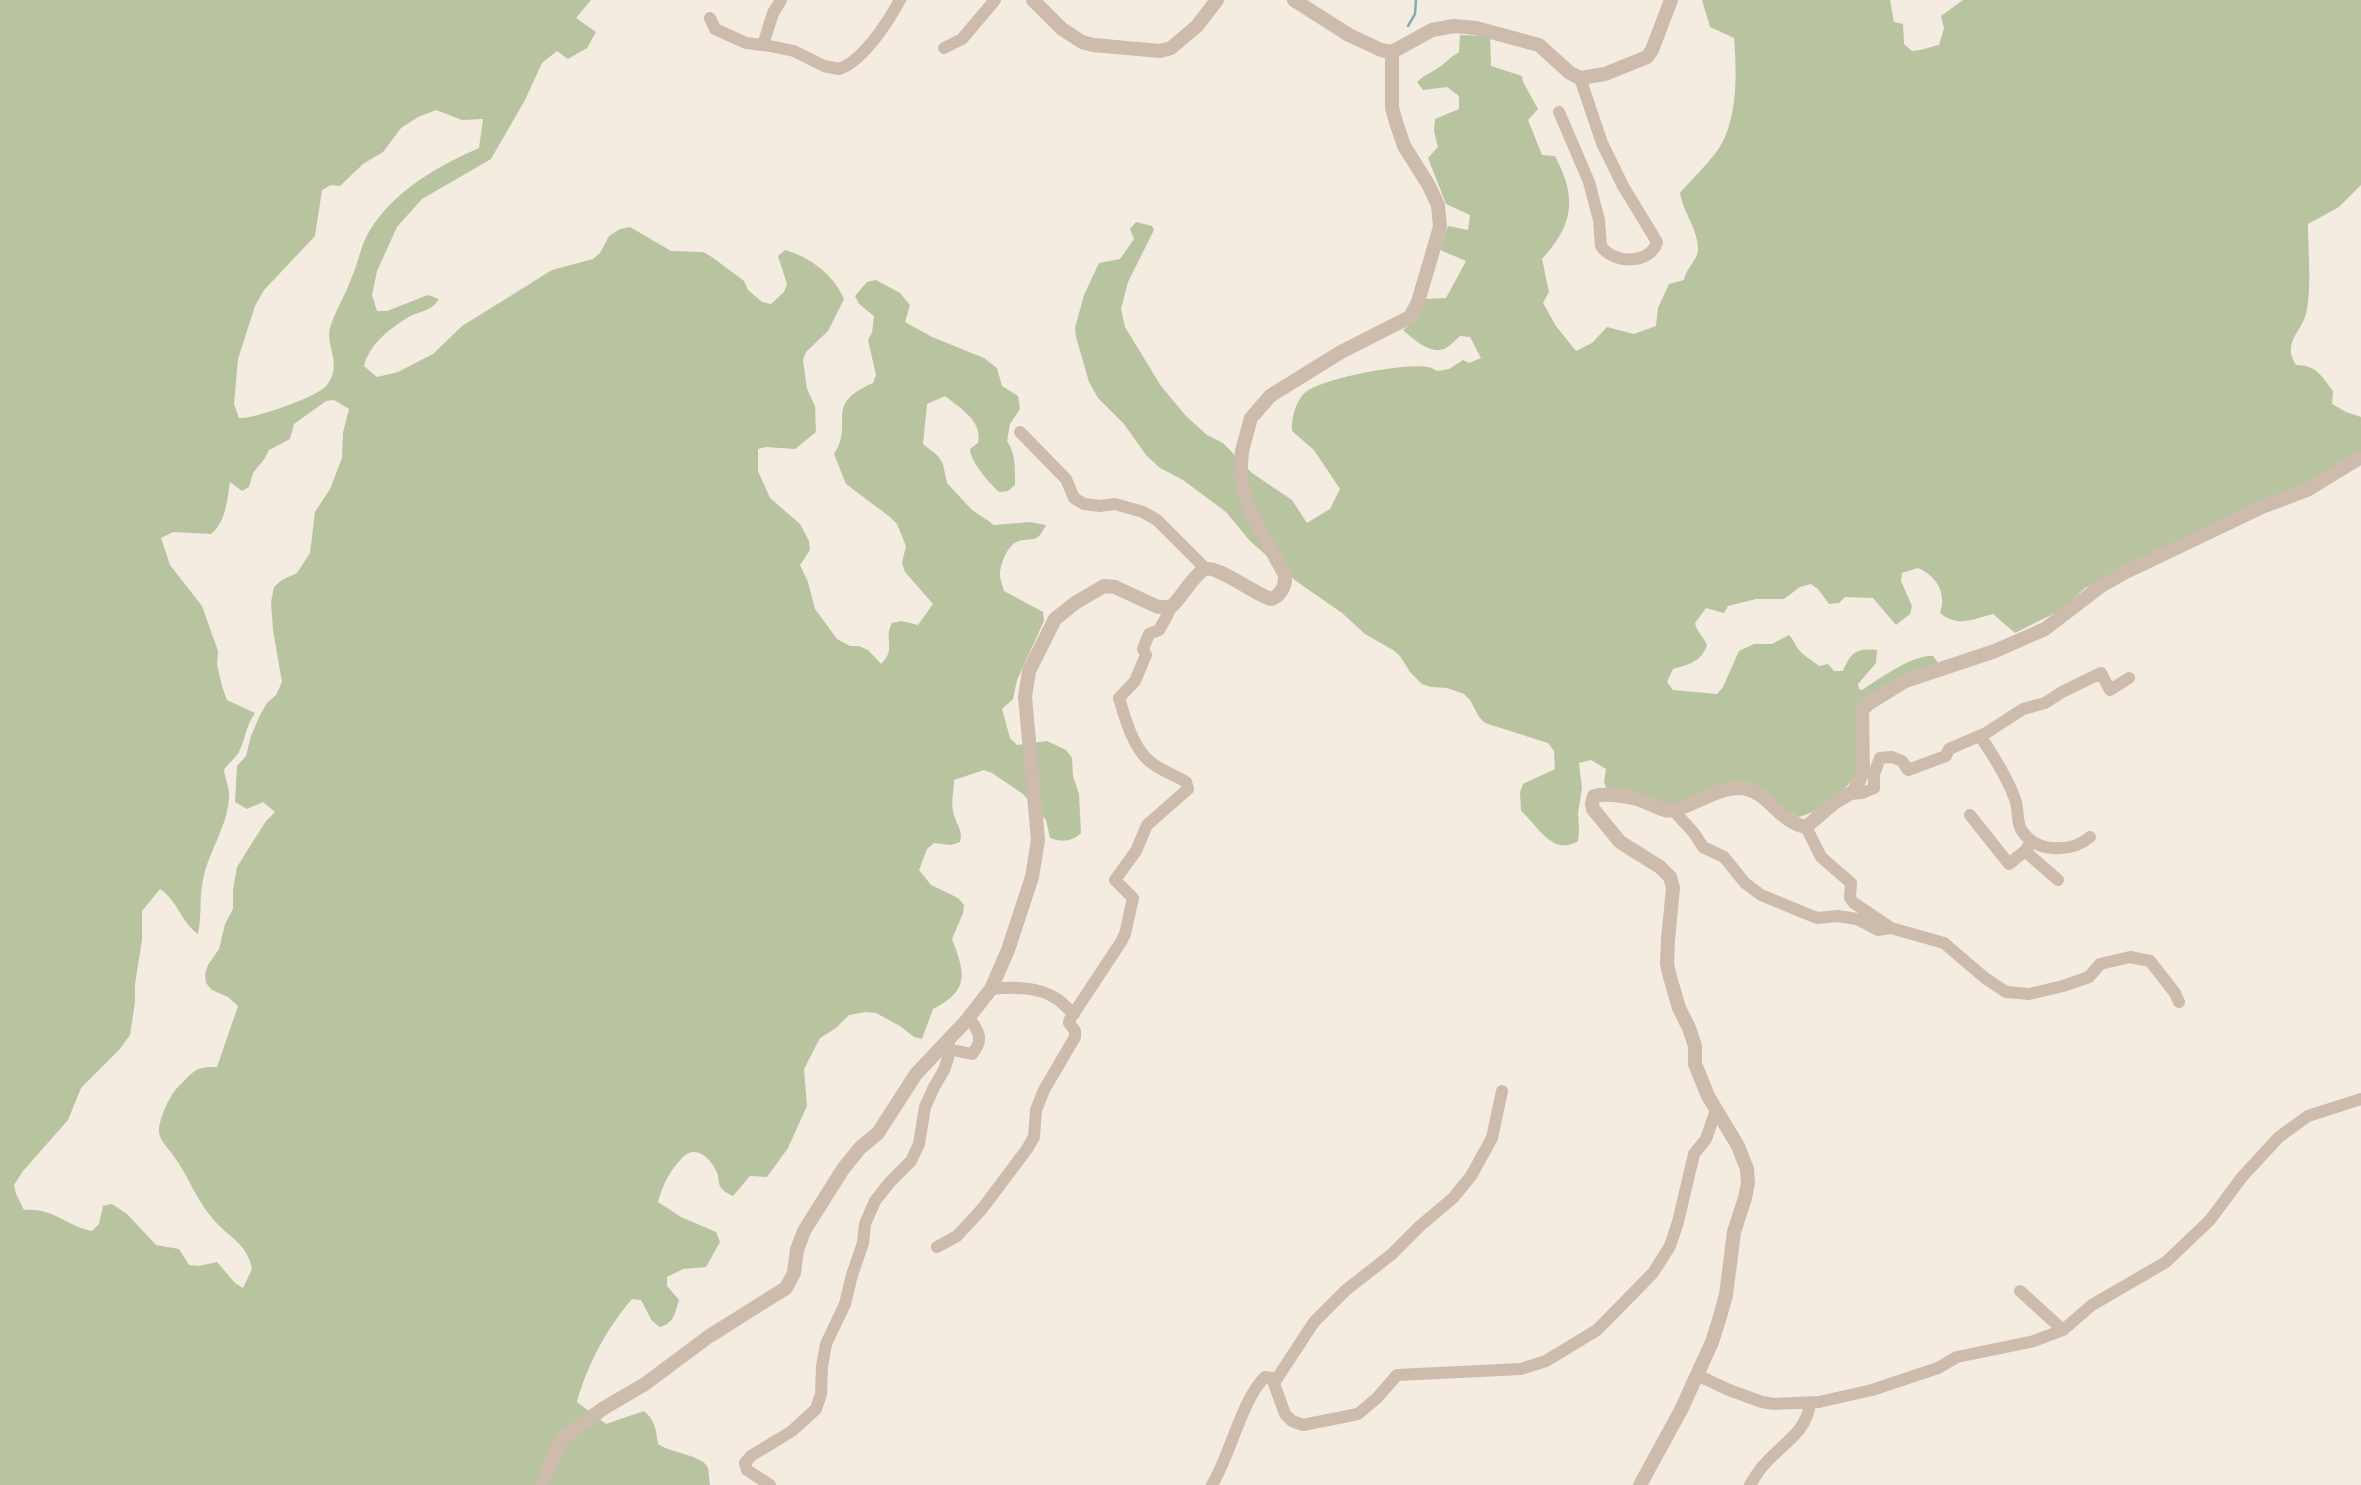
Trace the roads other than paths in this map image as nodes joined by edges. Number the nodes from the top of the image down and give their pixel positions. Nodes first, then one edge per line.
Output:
1 (781, 0) edge
2 (900, 0) edge
3 (995, 0) edge
4 (1033, 0) edge
5 (1217, 0) edge
6 (1294, 0) edge
7 (1671, 0) edge
8 (710, 18) dead end
9 (763, 45) junction
10 (944, 48) dead end
11 (1392, 52) junction
12 (1580, 78) junction
13 (1559, 112) dead end
14 (1020, 432) dead end
15 (2361, 457) edge
16 (1205, 568) junction
17 (1168, 607) junction
18 (2130, 678) dead end
19 (1980, 736) junction
20 (1850, 794) junction
21 (1673, 810) junction
22 (1970, 815) dead end
23 (1806, 827) junction
24 (2090, 837) dead end
25 (2028, 846) junction
26 (2058, 880) dead end
27 (1891, 928) junction
28 (991, 989) junction
29 (2179, 1002) dead end
30 (1074, 1014) junction
31 (969, 1017) junction
32 (949, 1045) junction
33 (1502, 1091) dead end
34 (2361, 1099) edge
35 (1716, 1110) junction
36 (937, 1247) dead end
37 (2020, 1291) dead end
38 (2063, 1330) junction
39 (1698, 1375) junction
40 (1273, 1383) junction
41 (1810, 1403) junction
42 (542, 1485) edge
43 (770, 1485) edge
44 (1212, 1485) edge
45 (1640, 1485) edge
46 (1750, 1485) edge

1 - 9 street
2 - 9 street
3 - 10 street
4 - 5 street
6 - 11 street
7 - 12 street
8 - 9 street
11 - 12 street
11 - 16 street
12 - 13 street
14 - 16 street
15 - 20 street
16 - 17 street
17 - 28 street
17 - 30 street
18 - 19 street
19 - 20 street
19 - 25 street
20 - 23 street
21 - 23 street
21 - 27 street
21 - 35 street
22 - 25 street
23 - 27 street
24 - 25 street
25 - 26 street
27 - 29 street
28 - 30 street
28 - 31 street
30 - 36 street
31 - 32 street
31 - 32 street
32 - 42 street
32 - 43 street
33 - 40 street
34 - 38 street
35 - 39 street
35 - 40 street
37 - 38 street
38 - 41 street
39 - 41 street
39 - 45 street
40 - 44 street
41 - 46 street

